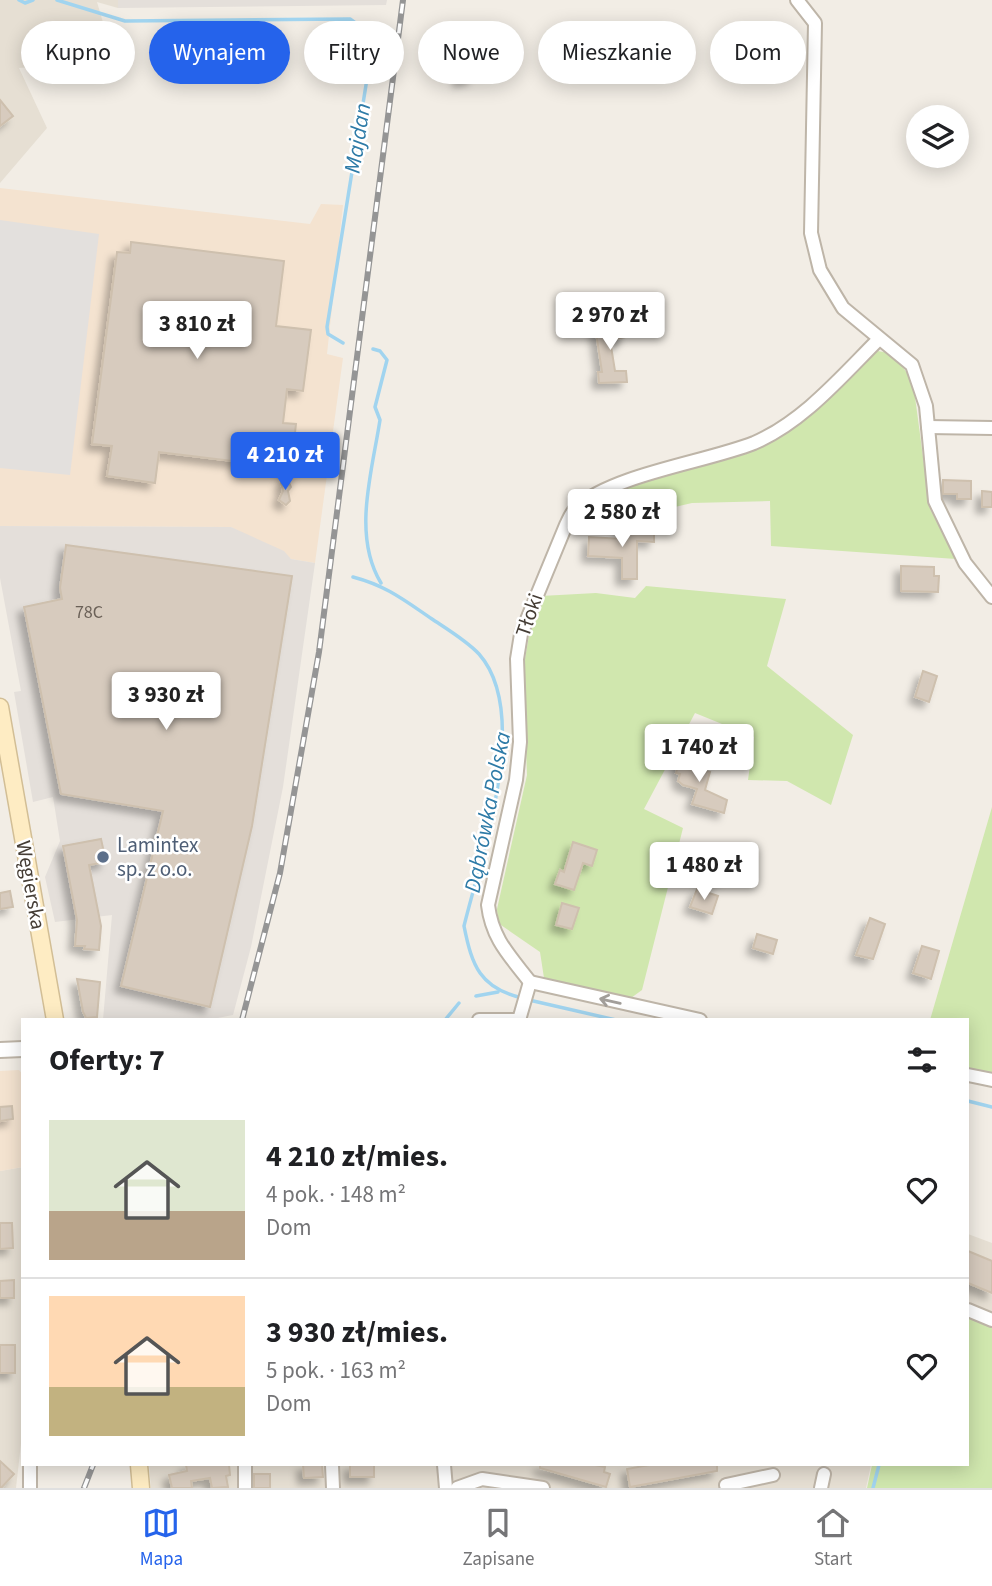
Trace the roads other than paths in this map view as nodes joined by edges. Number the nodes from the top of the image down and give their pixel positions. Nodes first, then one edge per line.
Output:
1 (797, 0) edge
2 (878, 340) junction
3 (929, 427) junction
4 (992, 428) edge
5 (992, 597) edge
6 (0, 707) edge
7 (529, 986) junction
8 (521, 1017) edge
9 (55, 1018) edge
10 (691, 1018) edge
11 (21, 1049) edge
12 (0, 1050) edge
13 (969, 1075) edge
14 (992, 1080) edge
15 (969, 1310) edge
16 (992, 1320) edge
17 (30, 1466) edge
18 (139, 1466) edge
19 (245, 1466) edge
20 (332, 1466) edge
21 (444, 1466) edge
22 (824, 1474) dead end
23 (774, 1475) dead end
24 (722, 1487) edge
25 (30, 1488) edge
26 (141, 1488) edge
27 (245, 1488) edge
28 (333, 1488) edge
29 (446, 1488) edge
30 (457, 1488) edge
31 (543, 1488) edge
32 (821, 1488) edge

1 - 2 street
2 - 3 street
2 - 7 street, Tłoki
3 - 4 street
3 - 5 street
6 - 9 main road, Węgierska
7 - 8 street
10 -> 7 street
11 - 12 street
13 - 14 street
15 - 16 street
17 - 25 street
18 - 26 main road
19 - 27 street
20 - 28 street
21 - 29 street
22 - 32 street
23 - 24 street
30 - 31 street

